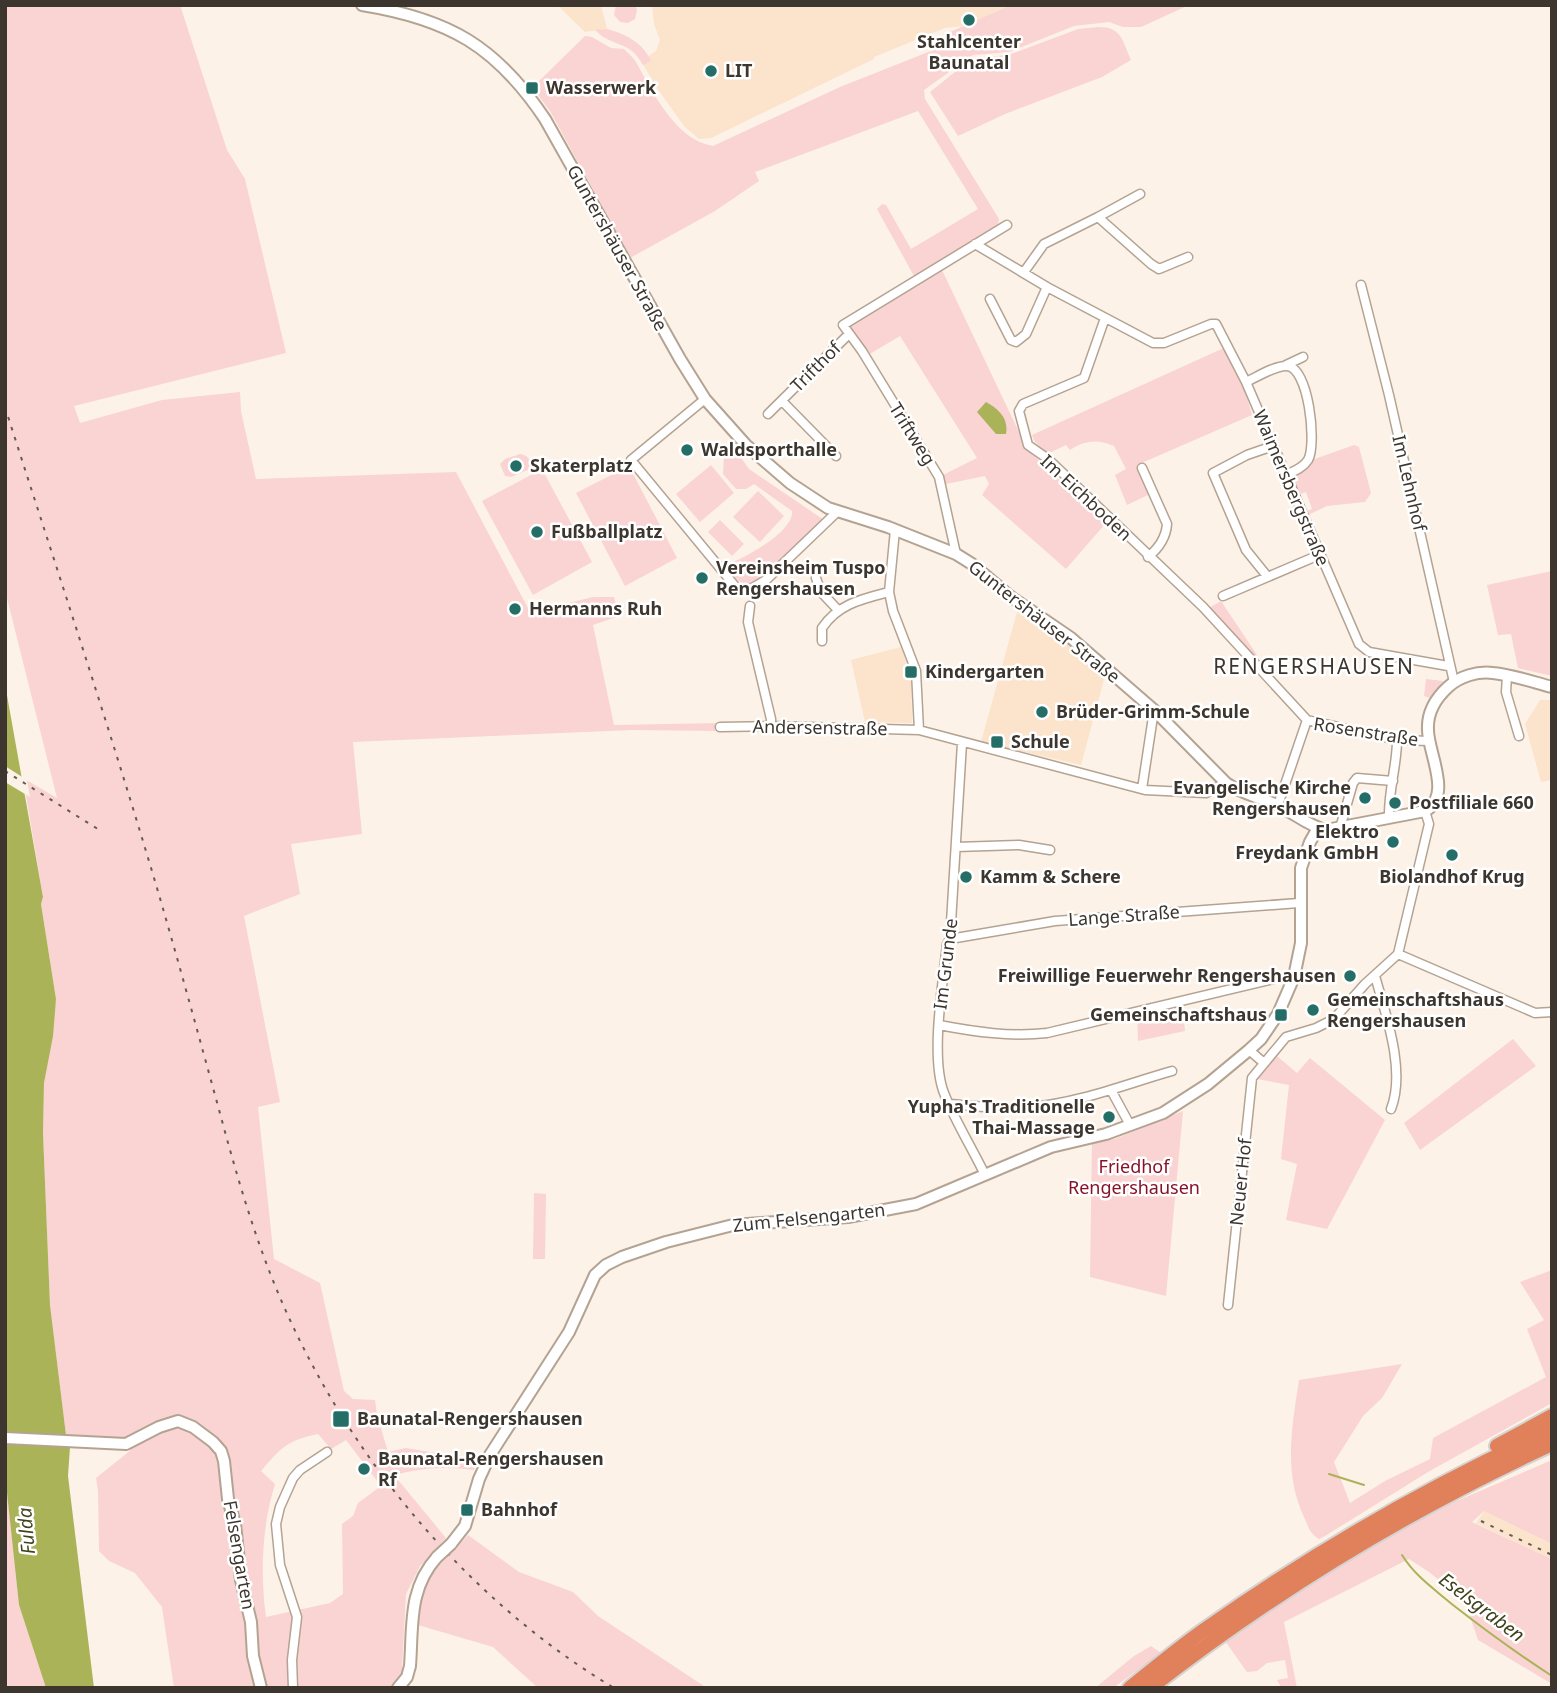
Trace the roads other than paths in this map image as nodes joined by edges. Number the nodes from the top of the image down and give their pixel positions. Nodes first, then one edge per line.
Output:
1 (362, 5) edge
2 (1140, 194) dead end
3 (1098, 217) junction
4 (1007, 225) dead end
5 (975, 244) junction
6 (1188, 257) dead end
7 (1024, 272) junction
8 (1361, 285) dead end
9 (1047, 287) junction
10 (990, 299) dead end
11 (1105, 318) junction
12 (849, 334) junction
13 (1303, 357) dead end
14 (1285, 365) junction
15 (1245, 382) junction
16 (705, 399) junction
17 (782, 401) junction
18 (768, 414) dead end
19 (1273, 446) junction
20 (836, 456) dead end
21 (1142, 468) dead end
22 (1286, 475) junction
23 (837, 512) junction
24 (895, 530) junction
25 (956, 554) junction
26 (1319, 555) junction
27 (1148, 556) junction
28 (1268, 576) junction
29 (816, 578) dead end
30 (888, 592) junction
31 (1223, 596) dead end
32 (750, 606) dead end
33 (838, 610) junction
34 (822, 641) dead end
35 (1448, 666) junction
36 (1507, 676) junction
37 (1454, 682) junction
38 (1552, 687) edge
39 (1154, 710) junction
40 (1307, 720) junction
41 (771, 726) junction
42 (720, 727) dead end
43 (919, 730) junction
44 (1519, 736) dead end
45 (1397, 740) junction
46 (1430, 741) junction
47 (961, 743) junction
48 (1393, 781) junction
49 (1226, 783) junction
50 (1142, 789) junction
51 (1278, 805) junction
52 (1425, 811) junction
53 (1389, 818) junction
54 (1318, 828) junction
55 (1340, 828) junction
56 (956, 847) junction
57 (1050, 850) dead end
58 (1299, 903) junction
59 (950, 939) junction
60 (1398, 954) junction
61 (1376, 976) junction
62 (1294, 977) junction
63 (1552, 1012) edge
64 (939, 1025) junction
65 (1261, 1039) junction
66 (1249, 1050) junction
67 (1274, 1050) junction
68 (1264, 1063) junction
69 (1172, 1071) dead end
70 (1111, 1090) junction
71 (950, 1104) junction
72 (1391, 1109) dead end
73 (1130, 1125) junction
74 (985, 1175) junction
75 (1228, 1305) dead end
76 (1552, 1416) edge
77 (1552, 1430) edge
78 (5, 1438) edge
79 (1552, 1444) edge
80 (327, 1452) dead end
81 (1552, 1452) edge
82 (1398, 1514) junction
83 (261, 1688) edge
84 (293, 1688) edge
85 (398, 1688) edge
86 (1130, 1688) edge
87 (1150, 1688) edge

1 - 16 street, Guntershäuser Straße
2 - 3 street
3 - 6 street
3 - 7 street
4 - 5 street
5 - 7 street
5 - 12 street, Triftweg
7 - 9 street
8 - 35 street, Im Lehnhof
9 - 10 street
9 - 11 street
11 - 15 street, Waimersbergstraße
11 - 27 street, Im Eichboden
12 - 17 street, Trifthof
12 - 25 street, Triftweg
13 - 14 street
14 - 15 street
14 - 22 street
15 - 19 street, Waimersbergstraße
16 - 23 street, Guntershäuser Straße
16 - 23 street
17 - 18 street, Trifthof
17 - 20 street, Trifthof
19 - 22 street, Waimersbergstraße
19 - 28 street
21 - 27 street
22 - 26 street, Waimersbergstraße
23 - 24 street, Guntershäuser Straße
24 - 25 street, Guntershäuser Straße
24 - 30 street
25 - 39 street, Guntershäuser Straße
26 - 28 street
26 - 35 street, Waimersbergstraße
27 - 40 street, Im Eichboden
28 - 31 street
29 - 33 street
30 - 33 street
30 - 43 street
32 - 41 street
33 - 34 street
35 - 37 street, Im Lehnhof
36 - 37 street
36 - 38 street
36 - 44 street
37 - 46 street
39 - 49 street, Guntershäuser Straße
39 - 50 street
40 - 45 street, Rosenstraße
40 - 51 street, Rosenstraße
41 - 42 street, Andersenstraße
41 - 43 street, Andersenstraße
43 - 47 street, Andersenstraße
45 - 46 street, Rosenstraße
45 - 48 street
46 - 52 street
47 - 50 street, Andersenstraße
47 - 56 street, Im Grunde
48 - 53 street
48 - 55 street
49 - 50 street, Andersenstraße
49 - 51 street, Guntershäuser Straße
51 - 54 street, Guntershäuser Straße
52 - 53 street, Guntershäuser Straße
52 - 60 street
53 - 55 street, Guntershäuser Straße
54 - 55 street, Guntershäuser Straße
54 - 58 street, Zum Felsengarten
56 - 57 street
56 - 59 street, Im Grunde
58 - 59 street, Lange Straße
58 - 62 street, Zum Felsengarten
59 - 64 street, Im Grunde
60 - 61 street, Neuer Hof
60 - 63 street
61 - 67 street, Neuer Hof
61 - 72 street
62 - 64 street
62 - 65 street, Zum Felsengarten
64 - 71 street, Im Grunde
65 - 66 street, Zum Felsengarten
65 - 67 street
66 - 68 street
66 - 73 street, Zum Felsengarten
67 - 68 street, Neuer Hof
68 - 75 street, Neuer Hof
69 - 70 street
70 - 71 street
70 - 73 street
71 - 74 street, Im Grunde
73 - 74 street, Zum Felsengarten
74 - 85 street, Zum Felsengarten, bridge
76 - 82 highway
77 - 82 highway
78 - 83 street, Felsengarten
79 - 82 highway
80 - 84 street
81 - 82 highway
82 - 86 highway
82 - 87 highway

